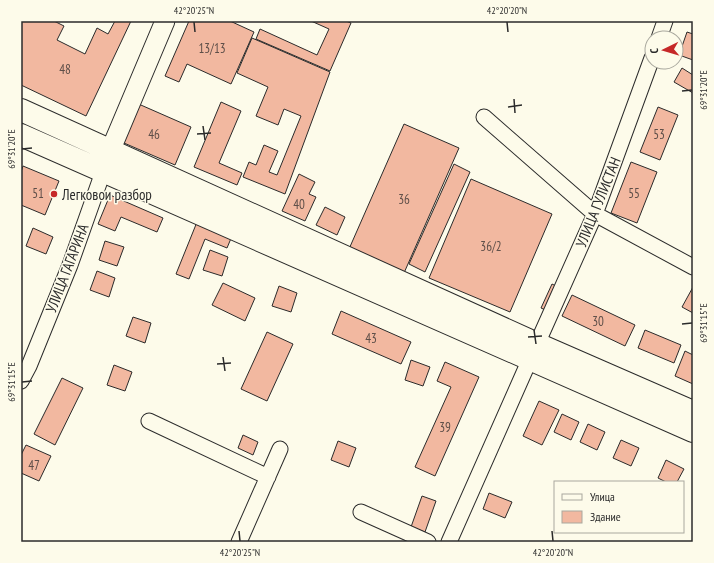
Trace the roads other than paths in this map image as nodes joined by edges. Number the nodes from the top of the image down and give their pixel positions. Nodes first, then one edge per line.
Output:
1 (165, 21) edge
2 (648, 70) edge
3 (21, 110) edge
4 (484, 117) dead end
5 (21, 135) edge
6 (111, 149) junction
7 (103, 172) junction
8 (595, 214) junction
9 (693, 267) edge
10 (534, 352) junction
11 (21, 381) edge
12 (693, 412) edge
13 (149, 421) dead end
14 (693, 431) edge
15 (280, 448) dead end
16 (268, 477) junction
17 (361, 512) dead end
18 (239, 542) edge
19 (428, 542) edge
20 (449, 542) edge

1 - 6 main road, УЛИЦА ГАГАРИНА
2 - 8 street, УЛИЦА ГУЛИСТАН
3 - 6 highway
4 - 8 street
5 - 7 highway
6 - 7 main road, УЛИЦА ГАГАРИНА
6 - 10 highway
7 - 10 highway
7 - 11 street, УЛИЦА ГАГАРИНА
8 - 9 street
8 - 10 street, УЛИЦА ГУЛИСТАН
10 - 12 highway
10 - 14 highway
10 - 20 street, УЛИЦА ГУЛИСТАН
13 - 16 street
15 - 16 street
16 - 18 street
17 - 19 street

